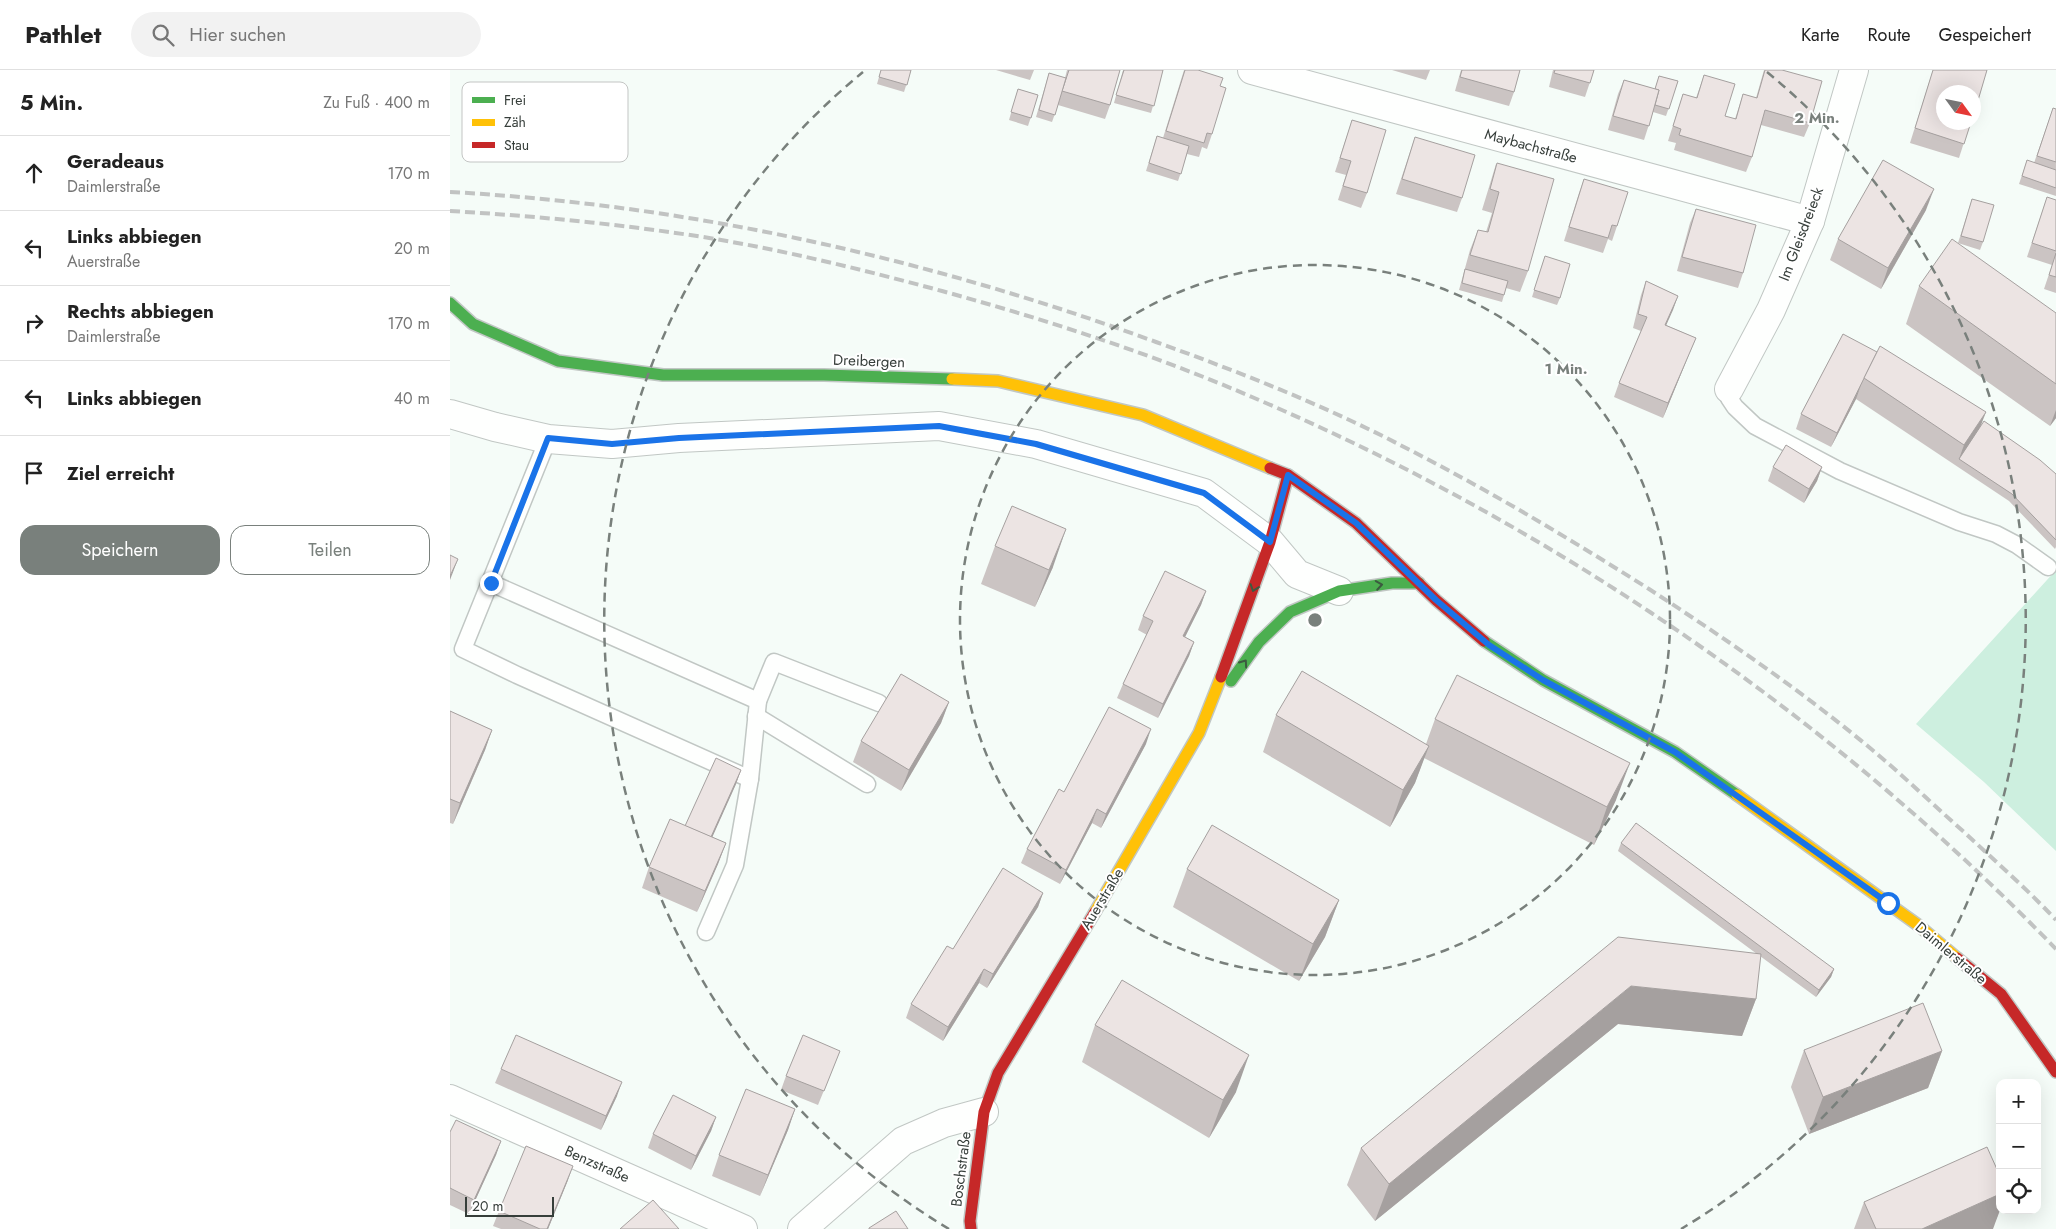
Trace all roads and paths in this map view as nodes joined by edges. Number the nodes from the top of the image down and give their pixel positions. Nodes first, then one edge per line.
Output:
1 (1252, 70) edge
2 (1854, 70) edge
3 (1810, 221) junction
4 (450, 303) edge
5 (1729, 389) joint
6 (450, 414) edge
7 (548, 438) junction
8 (1288, 475) junction
9 (1270, 542) junction
10 (2048, 567) dead end
11 (491, 583) junction
12 (1419, 583) junction
13 (1339, 591) junction
14 (879, 703) dead end
15 (757, 709) junction
16 (1199, 733) junction
17 (750, 779) junction
18 (867, 784) dead end
19 (706, 932) dead end
20 (2056, 1072) edge
21 (450, 1099) edge
22 (984, 1112) junction
23 (743, 1229) edge
24 (802, 1229) edge
25 (971, 1229) edge

1 - 3 street, Maybachstraße
2 - 3 street, Im Gleisdreieck
3 - 5 street, Im Gleisdreieck
4 - 8 street, Dreibergen
5 - 10 lane
6 - 7 street
7 - 9 street
7 - 11 lane
8 - 9 street, Auerstraße
8 - 12 street, Daimlerstraße
9 - 13 street
9 -> 16 street, Auerstraße
11 - 15 lane
11 - 17 lane
13 -> 12 street
12 - 20 street, Daimlerstraße
16 -> 13 street
14 - 15 lane
15 - 17 lane
15 - 18 lane
16 - 22 street, Auerstraße
17 - 19 lane
21 - 23 street, Benzstraße
22 - 24 street
22 - 25 street, Boschstraße

